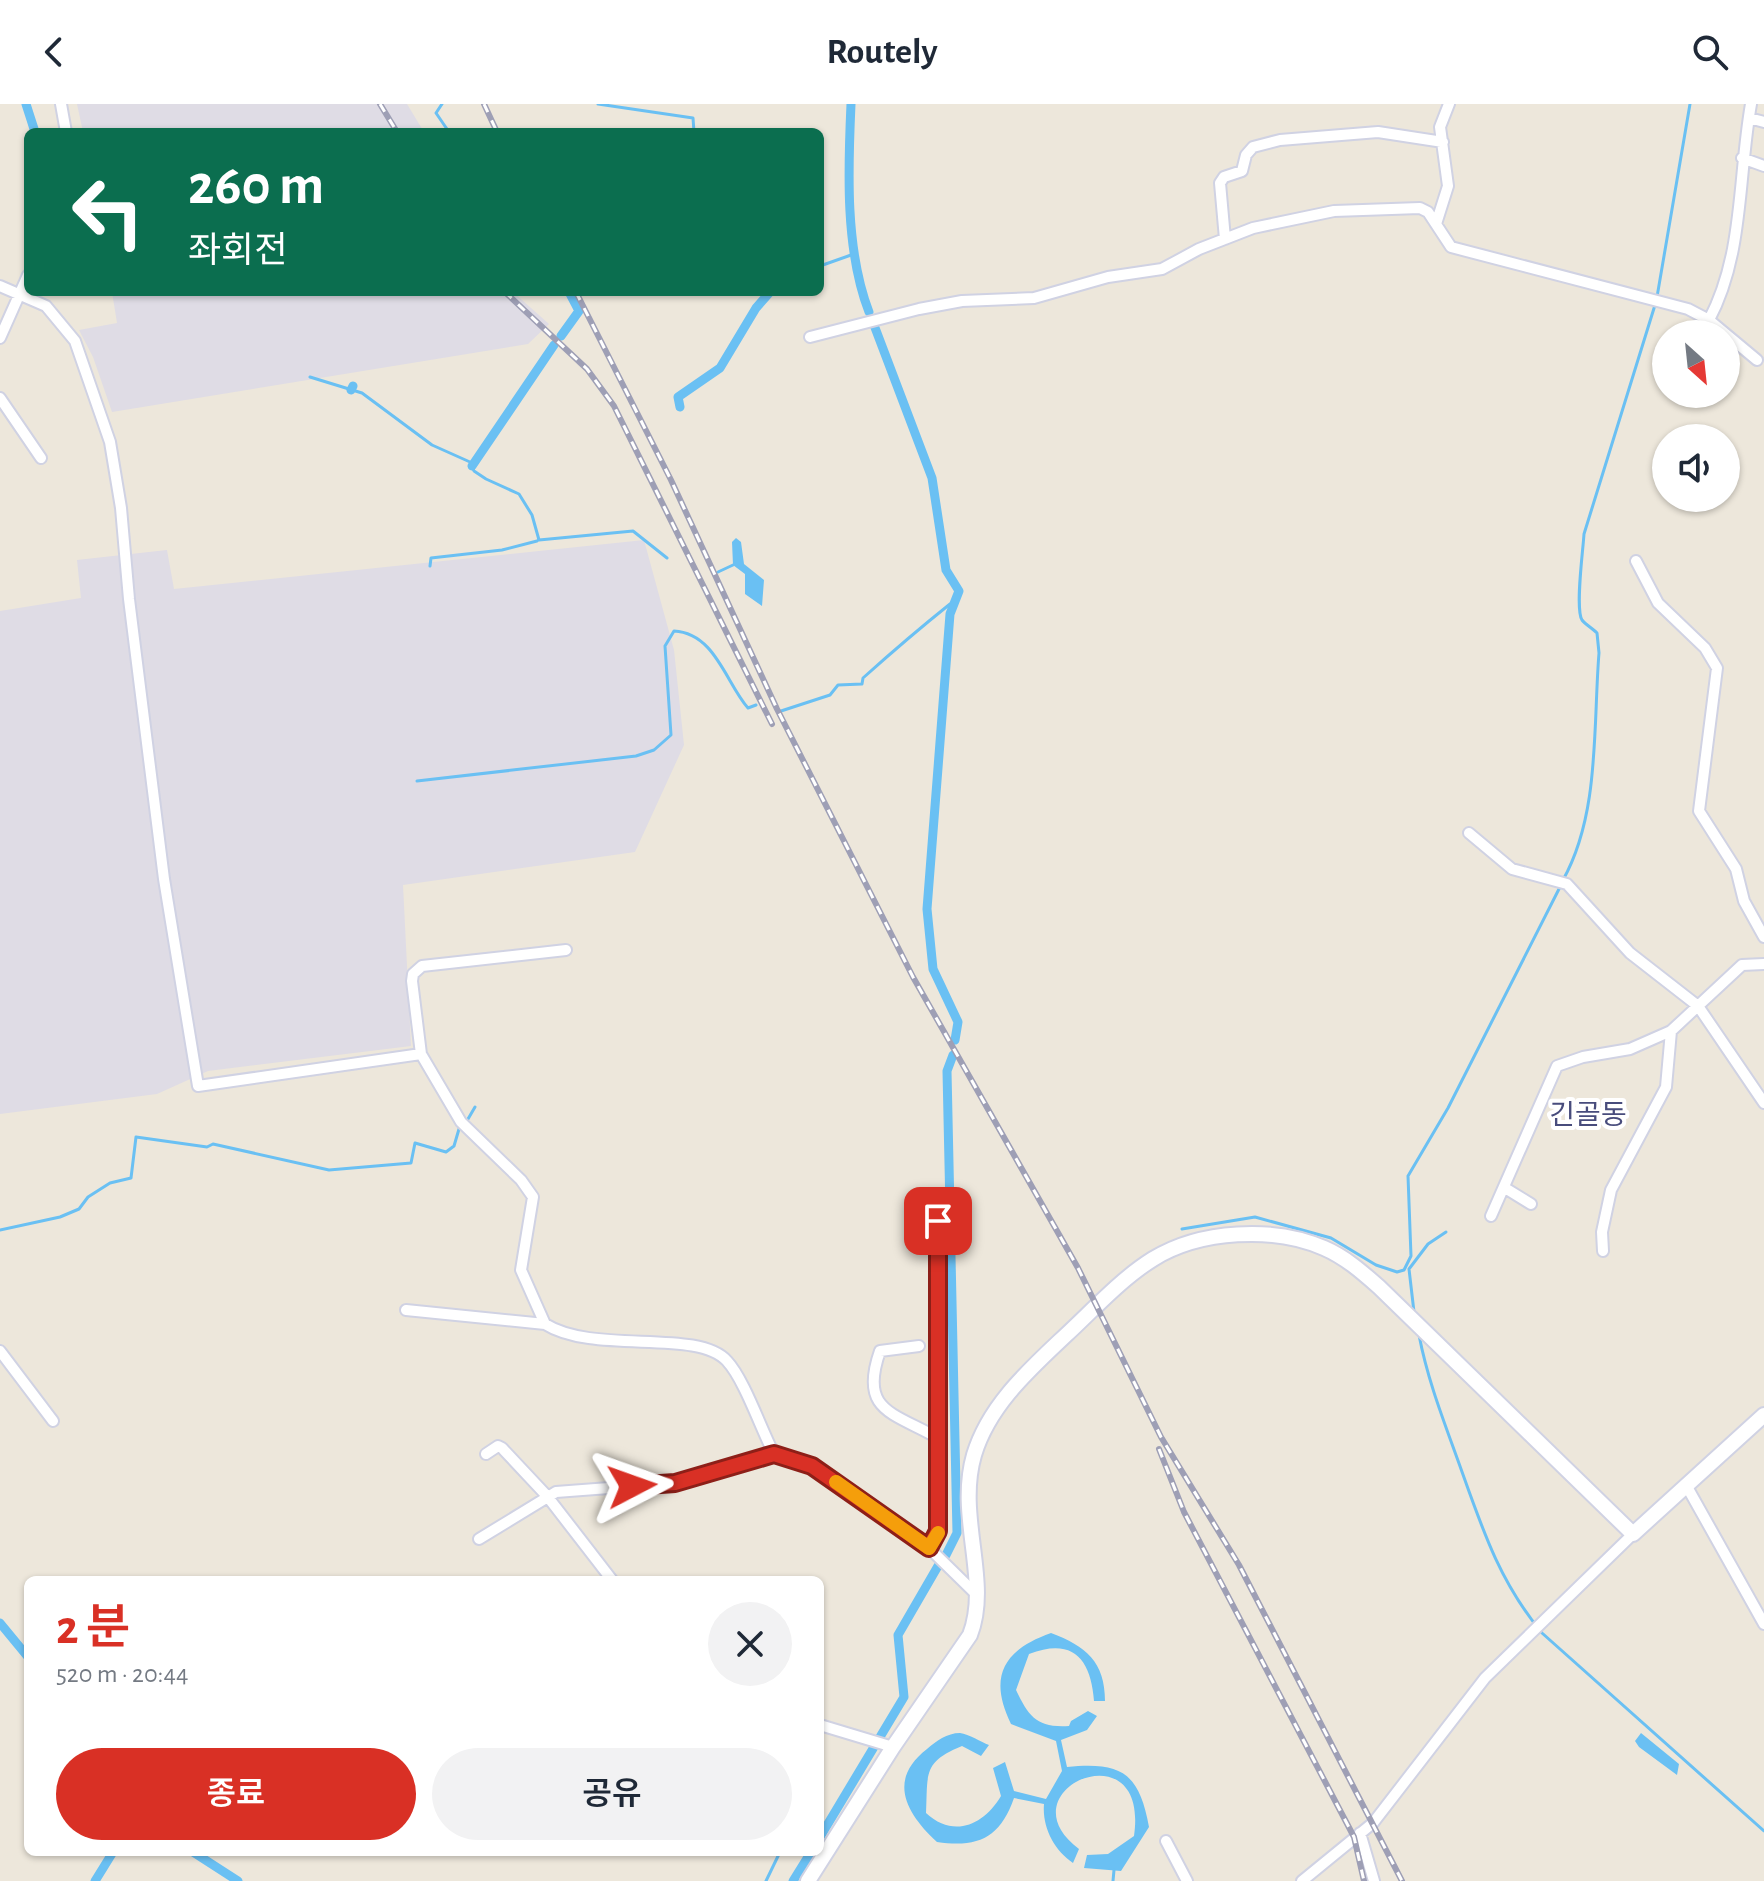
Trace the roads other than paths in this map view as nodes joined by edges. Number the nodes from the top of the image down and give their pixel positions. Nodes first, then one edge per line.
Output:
1 (61, 104) edge
2 (1449, 104) edge
3 (1751, 104) edge
4 (1749, 118) junction
5 (1764, 122) edge
6 (65, 128) edge
7 (1443, 142) junction
8 (1742, 158) junction
9 (1764, 166) edge
10 (1436, 224) junction
11 (1225, 239) junction
12 (24, 281) edge
13 (0, 286) edge
14 (18, 291) junction
15 (24, 294) edge
16 (27, 296) edge
17 (1709, 320) joint
18 (810, 337) dead end
19 (0, 338) edge
20 (1740, 346) edge
21 (1757, 360) dead end
22 (0, 398) edge
23 (41, 458) dead end
24 (1636, 561) dead end
25 (1469, 833) dead end
26 (1764, 937) edge
27 (566, 950) dead end
28 (1764, 964) edge
29 (1698, 1006) junction
30 (1671, 1031) junction
31 (421, 1054) junction
32 (1764, 1103) edge
33 (1505, 1188) junction
34 (1531, 1204) dead end
35 (1491, 1216) dead end
36 (938, 1221) dead end
37 (1603, 1251) dead end
38 (406, 1310) dead end
39 (545, 1324) junction
40 (919, 1346) dead end
41 (0, 1351) edge
42 (1764, 1415) edge
43 (53, 1421) dead end
44 (938, 1438) junction
45 (486, 1454) dead end
46 (774, 1454) junction
47 (1686, 1485) junction
48 (547, 1496) junction
49 (1633, 1534) junction
50 (479, 1539) dead end
51 (929, 1548) junction
52 (609, 1576) edge
53 (977, 1595) junction
54 (1764, 1624) edge
55 (824, 1726) edge
56 (893, 1747) junction
57 (1360, 1833) junction
58 (1166, 1841) dead end
59 (824, 1856) edge
60 (824, 1856) edge
61 (808, 1881) edge
62 (1187, 1881) edge
63 (1302, 1881) edge
64 (1374, 1881) edge

1 - 6 street
2 - 7 street
3 - 4 street
4 - 5 street
4 - 8 street
7 - 10 street
7 - 11 street
8 - 9 street
8 - 17 street
10 - 11 street
10 - 17 street
11 - 18 street
12 - 14 street
13 - 14 street
14 - 15 street
14 - 19 street
16 - 31 street
20 - 21 street
22 - 23 street
24 - 26 street
25 - 29 street
27 - 31 street
28 - 29 street
29 - 30 street
29 - 32 street
30 - 33 street
30 - 37 street
31 - 39 street
33 - 34 street
33 - 35 street
36 - 44 street
38 - 39 street
39 - 46 street
40 - 44 street
41 - 43 street
42 - 47 main road
44 - 51 street
45 - 48 street
46 - 48 street
46 - 51 street
47 - 49 main road
47 - 54 street
48 - 50 street
48 - 52 street
49 - 53 main road
49 - 57 street
51 - 53 street
53 - 56 main road
55 - 56 street
56 - 60 main road
57 - 63 street
57 - 64 street
58 - 62 street
59 - 61 main road

